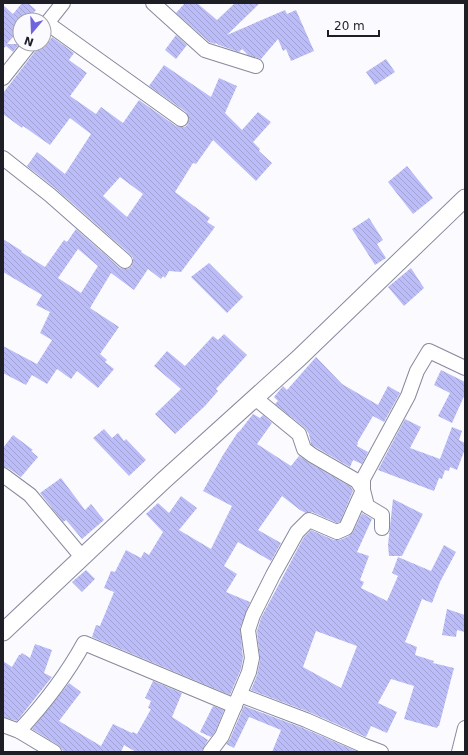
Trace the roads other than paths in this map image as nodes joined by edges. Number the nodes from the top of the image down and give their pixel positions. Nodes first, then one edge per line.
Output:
1 (63, 3) edge
2 (153, 3) edge
3 (52, 17) edge
4 (52, 29) edge
5 (24, 52) edge
6 (256, 66) dead end
7 (3, 78) edge
8 (181, 119) dead end
9 (3, 158) edge
10 (465, 198) edge
11 (125, 261) dead end
12 (465, 368) edge
13 (255, 398) junction
14 (3, 475) edge
15 (362, 490) junction
16 (382, 528) dead end
17 (82, 557) junction
18 (3, 632) edge
19 (237, 701) junction
20 (3, 725) edge
21 (465, 728) edge
22 (19, 731) junction
23 (54, 752) edge
24 (210, 752) edge
25 (382, 752) edge
26 (459, 752) edge

1 - 3 street
2 - 6 street
4 - 8 street
5 - 7 street
9 - 11 street
10 - 13 street
12 - 15 street
13 - 15 street
13 - 17 street
14 - 17 street
15 - 16 street
15 - 19 street
17 - 18 street
19 - 22 street
19 - 24 street
19 - 25 street
20 - 22 street
21 - 26 street
22 - 23 street

